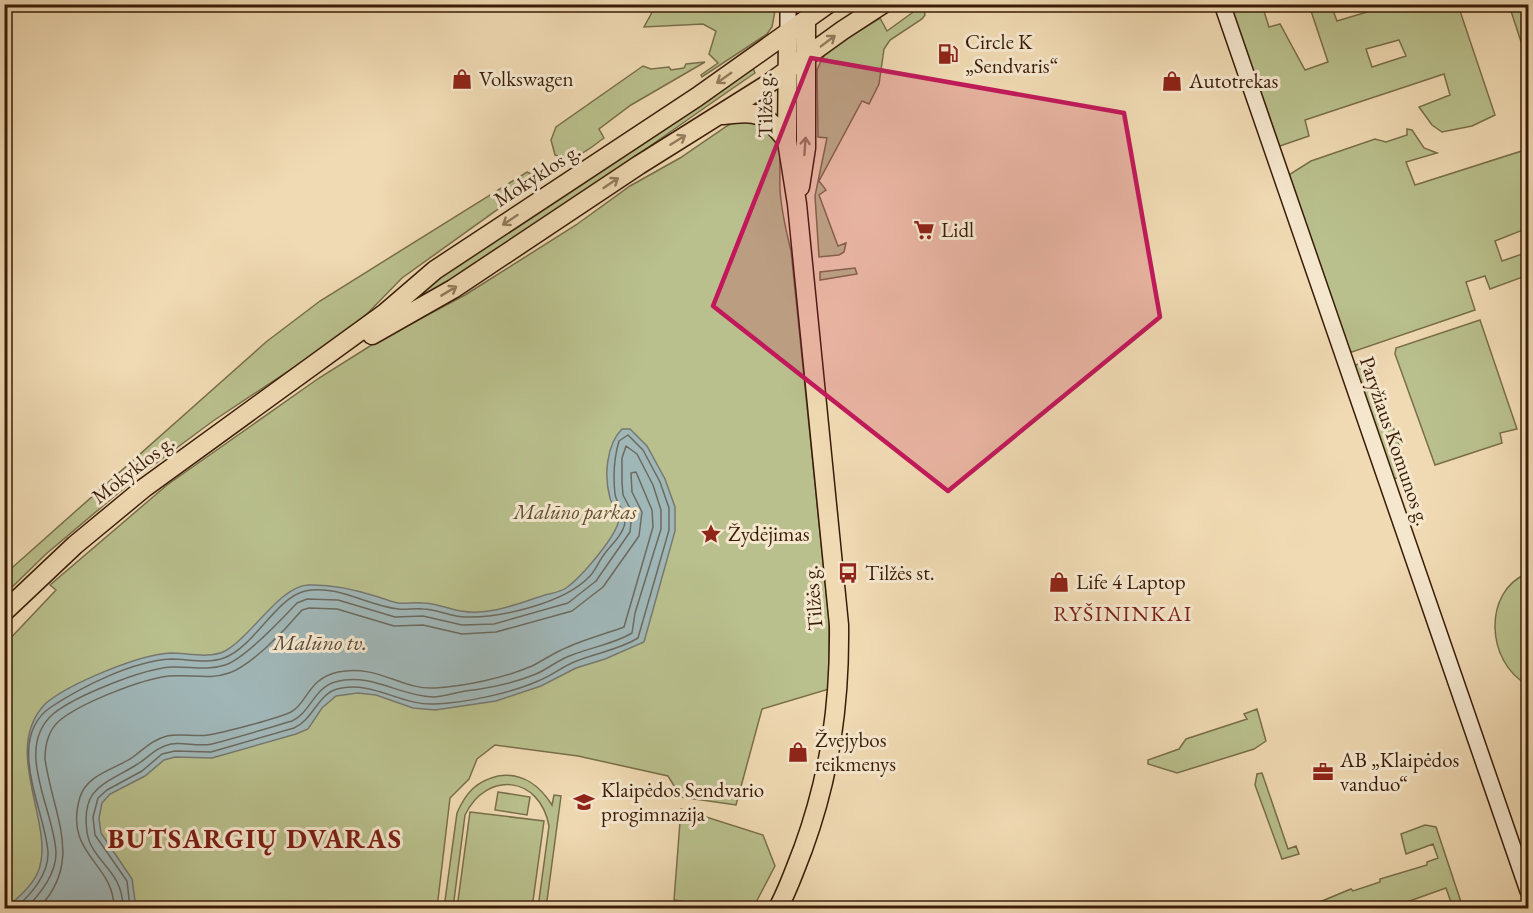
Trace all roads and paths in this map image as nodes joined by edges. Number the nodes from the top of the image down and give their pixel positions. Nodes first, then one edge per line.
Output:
1 (788, 4) edge
2 (828, 4) edge
3 (883, 4) edge
4 (1222, 4) edge
5 (807, 13) edge
6 (788, 34) junction
7 (805, 58) junction
8 (786, 72) junction
9 (718, 115) junction
10 (787, 141) junction
11 (797, 204) junction
12 (301, 377) junction
13 (4, 612) edge
14 (1528, 891) edge
15 (778, 909) edge

1 - 6 street, Tilžės g.
2 - 5 main road, Mokyklos g.
7 -> 3 main road, Mokyklos g.
4 - 14 street, Paryžiaus Komunos g.
5 - 6 main road, Mokyklos g.
5 - 7 main road, Tilžės g.
6 - 8 main road, Tilžės g.
6 -> 12 main road, Mokyklos g.
7 - 8 main road, Mokyklos g.
11 -> 7 main road, Tilžės g.
8 - 9 main road, Mokyklos g.
8 - 10 main road, Tilžės g.
9 - 10 main road
12 -> 9 main road, Mokyklos g.
10 - 11 main road, Tilžės g.
11 - 15 main road, Tilžės g.
12 - 13 main road, Mokyklos g.

